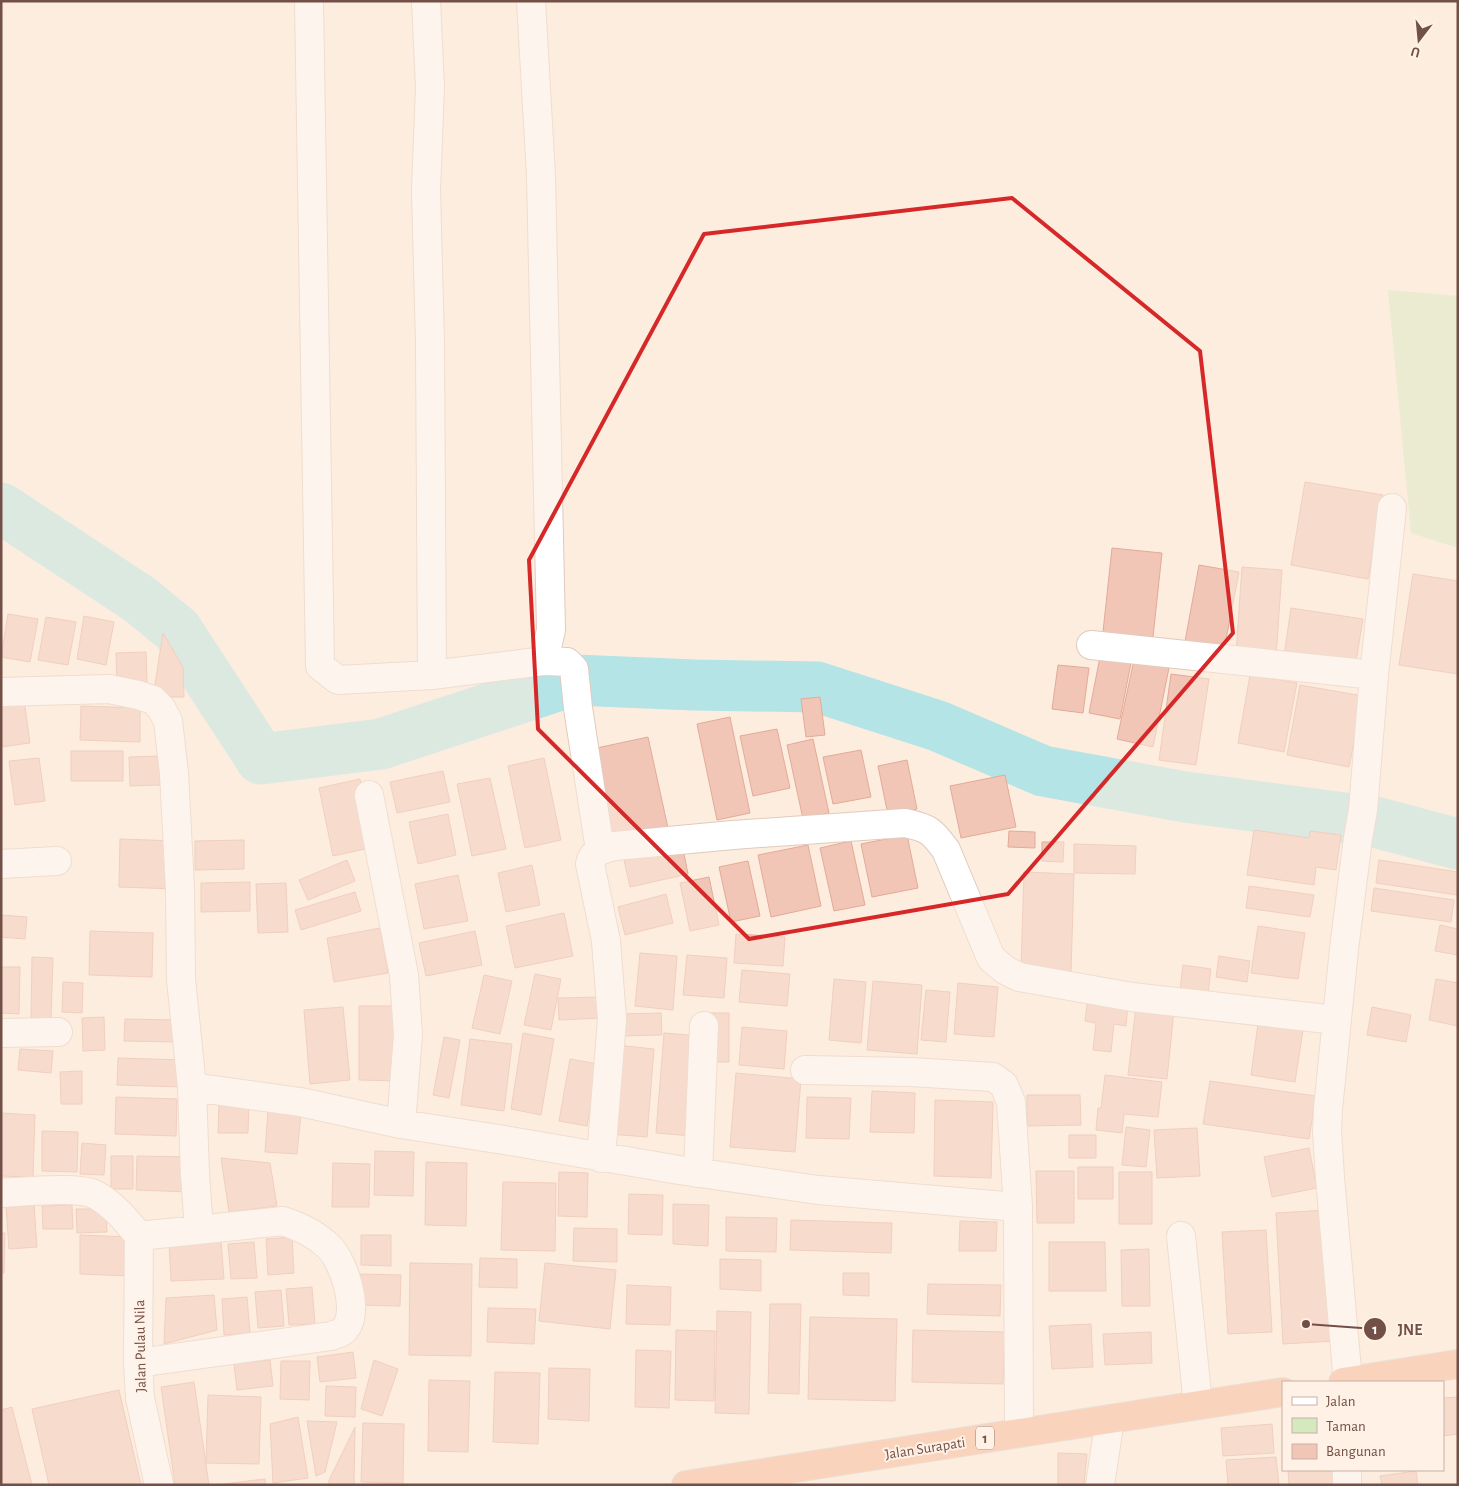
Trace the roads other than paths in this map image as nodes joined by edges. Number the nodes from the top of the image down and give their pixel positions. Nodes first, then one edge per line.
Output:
1 (309, 1) edge
2 (426, 1) edge
3 (531, 1) edge
4 (1392, 508) dead end
5 (1091, 645) dead end
6 (544, 661) junction
7 (432, 675) junction
8 (1374, 675) junction
9 (1, 692) edge
10 (369, 795) dead end
11 (600, 850) junction
12 (57, 861) dead end
13 (1, 864) edge
14 (1336, 1020) junction
15 (704, 1026) dead end
16 (58, 1032) dead end
17 (1, 1033) edge
18 (805, 1070) dead end
19 (192, 1087) junction
20 (402, 1124) junction
21 (601, 1158) junction
22 (698, 1173) junction
23 (1, 1193) edge
24 (1018, 1207) junction
25 (200, 1229) junction
26 (139, 1236) junction
27 (1180, 1236) dead end
28 (138, 1363) junction
29 (1458, 1364) edge
30 (1346, 1381) edge
31 (1352, 1381) edge
32 (1282, 1392) edge
33 (1198, 1405) junction
34 (1110, 1419) junction
35 (1019, 1433) junction
36 (1348, 1471) edge
37 (159, 1485) edge
38 (686, 1485) edge
39 (1100, 1485) edge
40 (1347, 1485) edge

1 - 7 street
2 - 7 street
3 - 6 street
4 - 8 street
5 - 8 street
6 - 7 street
6 - 11 street
8 - 14 street
9 - 19 street
10 - 20 street
11 - 14 street
11 - 21 street
12 - 13 street
14 - 30 street
15 - 22 street
16 - 17 street
18 - 24 street
19 - 20 street
19 - 25 street
20 - 21 street
21 - 22 street
22 - 24 street
23 - 26 street
24 - 35 street
25 - 26 street
25 - 28 street
26 - 28 street, Jalan Pulau Nila
27 - 33 street
28 - 37 street, Jalan Pulau Nila
29 - 31 highway
32 - 33 highway, Jalan Surapati / 1
33 - 34 highway, Jalan Surapati / 1
34 - 35 highway, Jalan Surapati / 1
34 - 39 street
35 - 38 highway, Jalan Surapati / 1
36 - 40 street

